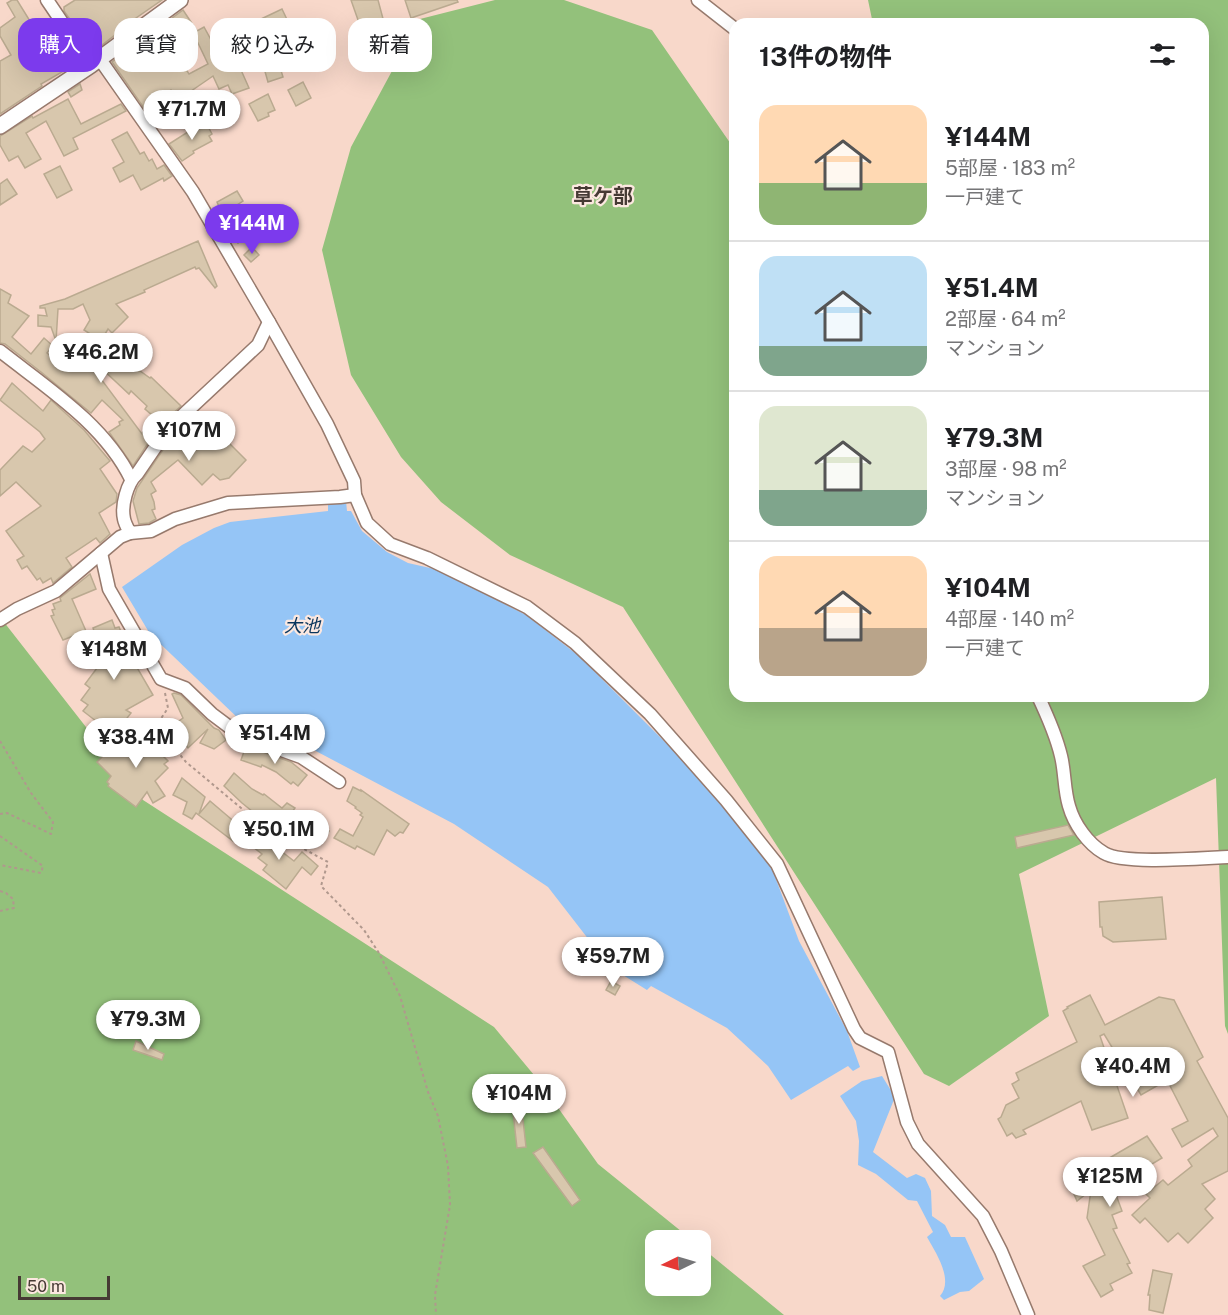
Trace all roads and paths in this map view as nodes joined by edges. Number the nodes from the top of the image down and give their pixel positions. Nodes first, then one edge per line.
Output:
1 (47, 0) edge
2 (180, 0) edge
3 (698, 0) edge
4 (61, 18) edge
5 (729, 24) edge
6 (102, 57) edge
7 (102, 71) edge
8 (80, 72) edge
9 (0, 126) edge
10 (269, 321) junction
11 (0, 351) edge
12 (131, 479) junction
13 (355, 495) junction
14 (130, 532) junction
15 (101, 553) junction
16 (0, 620) edge
17 (161, 679) junction
18 (1041, 702) edge
19 (0, 741) edge
20 (339, 782) dead end
21 (0, 814) edge
22 (0, 836) edge
23 (1228, 857) edge
24 (0, 865) edge
25 (0, 891) edge
26 (0, 911) edge
27 (436, 1315) edge
28 (1028, 1315) edge

1 - 4 street
2 - 6 main road
3 - 5 street
7 - 10 street
8 - 9 main road
10 - 12 street
10 - 13 street
11 - 12 street
12 - 14 street
13 - 14 street
13 - 28 street
14 - 15 street
15 - 16 street
15 - 17 street
17 - 20 street
17 - 27 path
18 - 23 street
19 - 21 path
22 - 24 path
25 - 26 path

